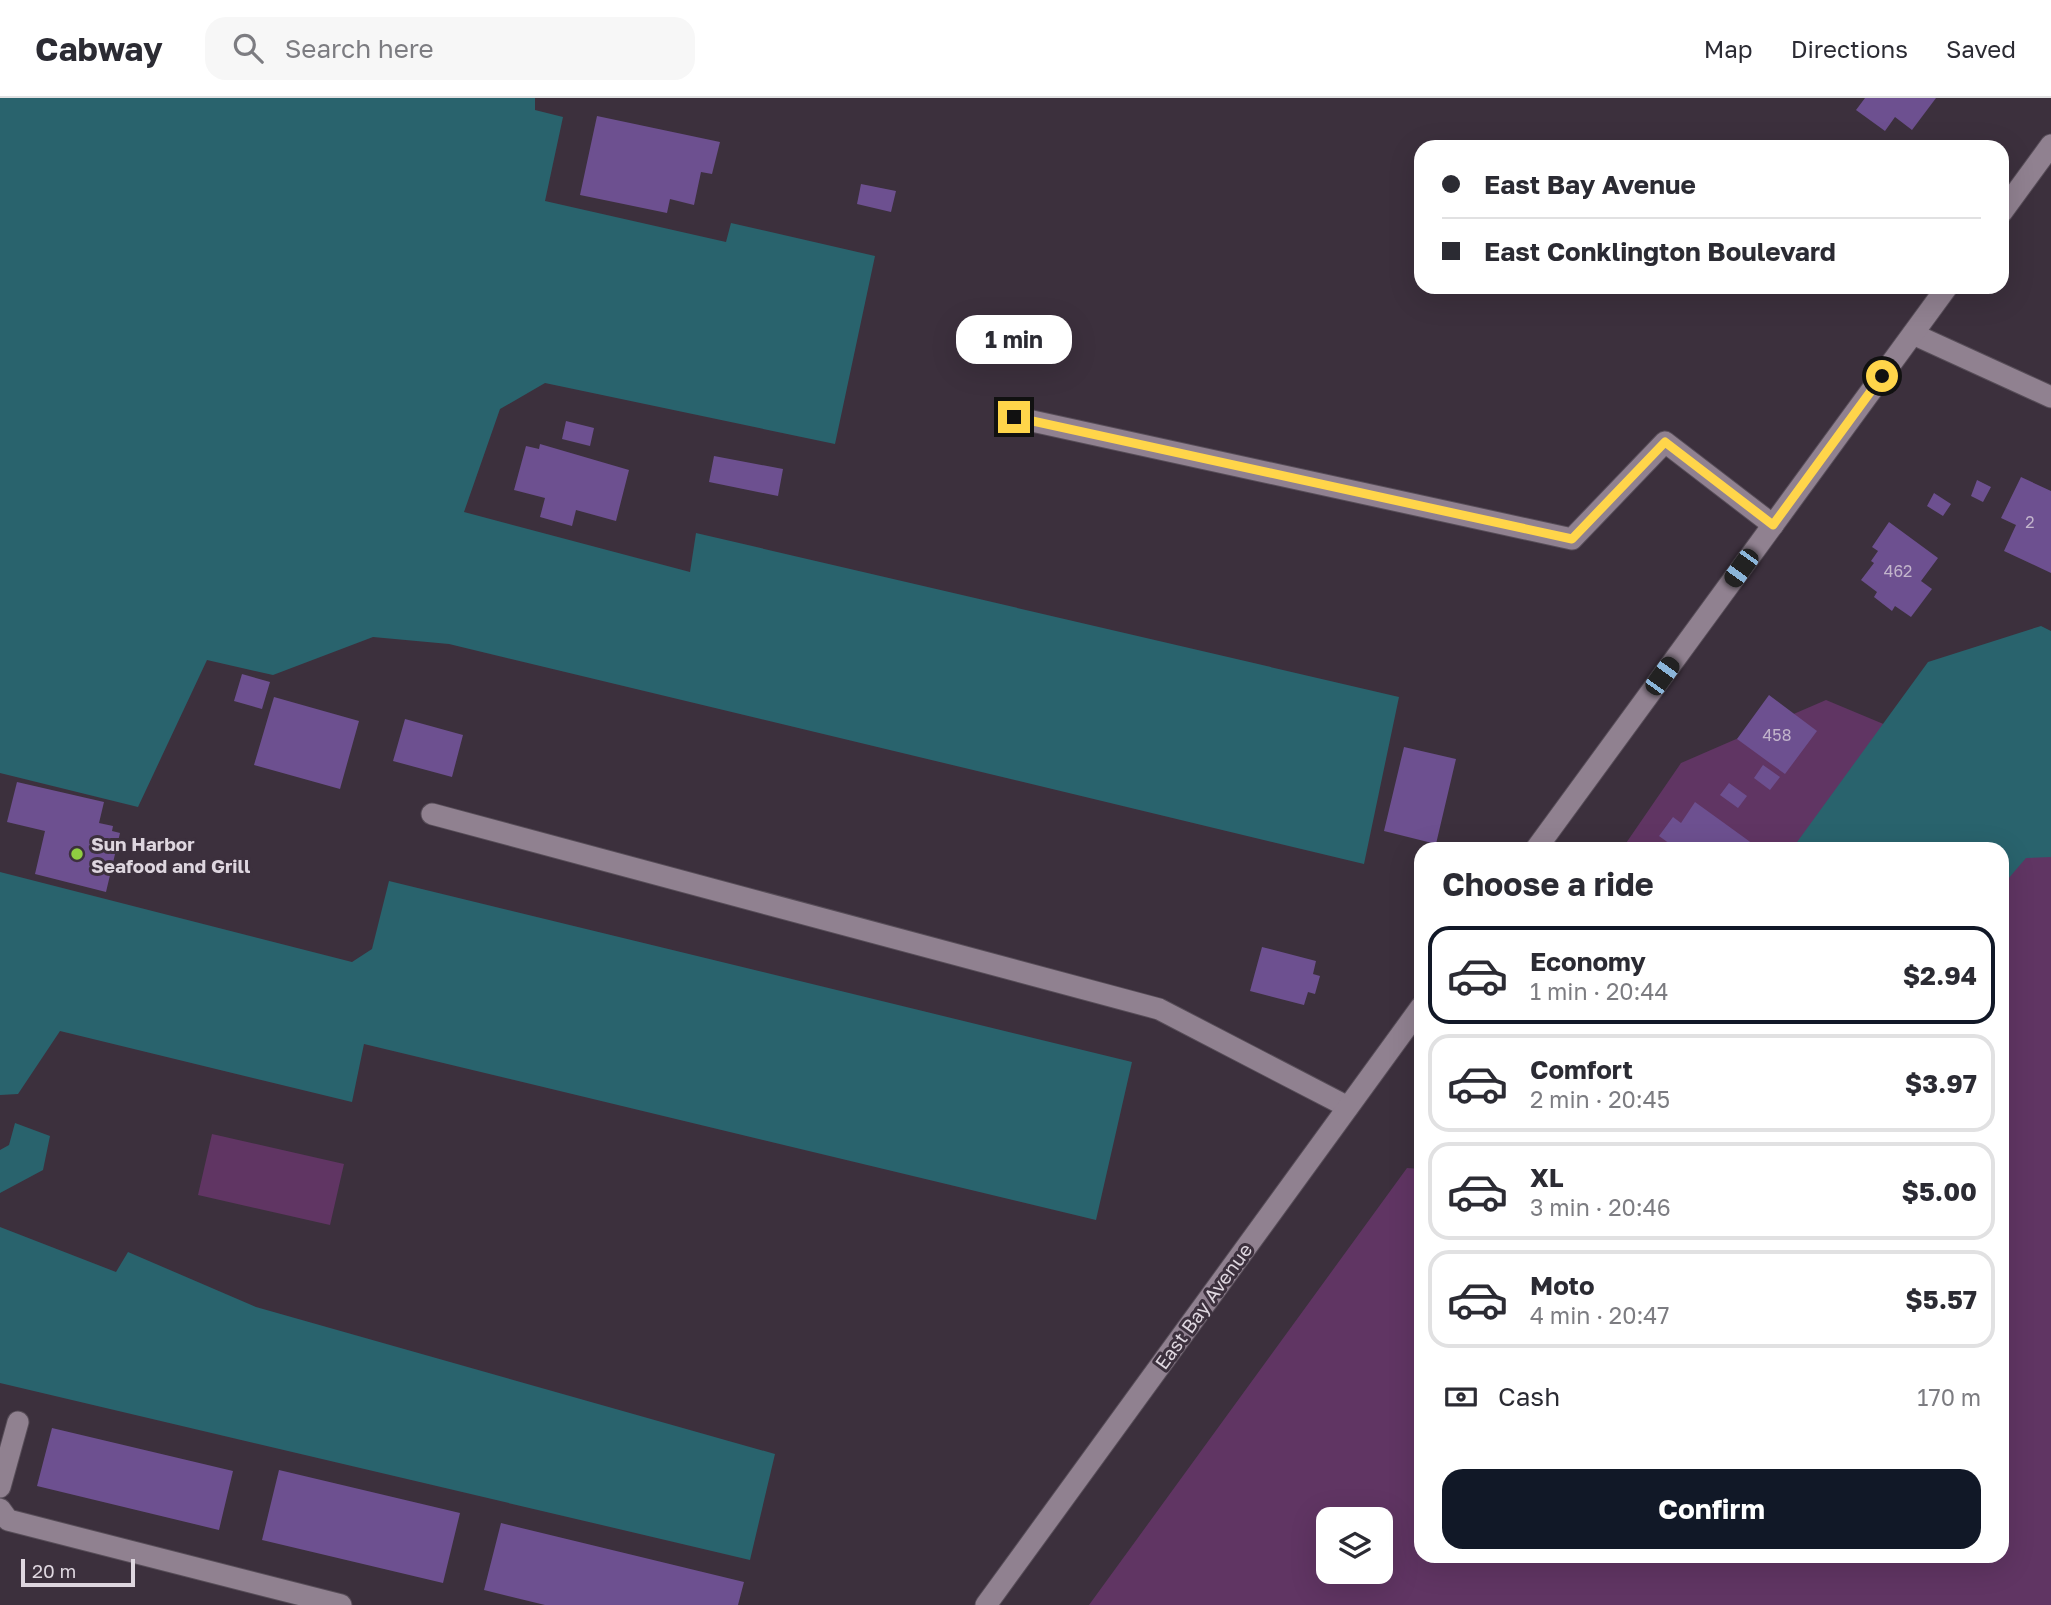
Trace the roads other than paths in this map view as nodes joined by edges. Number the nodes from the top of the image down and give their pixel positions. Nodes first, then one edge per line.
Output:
1 (2051, 145) edge
2 (2009, 202) edge
3 (1942, 294) edge
4 (1913, 334) junction
5 (2051, 397) edge
6 (1014, 417) dead end
7 (1773, 525) junction
8 (432, 814) dead end
9 (1541, 842) edge
10 (1414, 1017) edge
11 (1348, 1107) junction
12 (18, 1422) dead end
13 (0, 1487) edge
14 (0, 1509) edge
15 (341, 1605) edge
16 (986, 1605) edge

1 - 2 street
3 - 4 street
4 - 5 street
4 - 7 street
6 - 7 street
7 - 9 street
8 - 11 street
10 - 11 street, East Bay Avenue
11 - 16 street, East Bay Avenue
12 - 13 street
14 - 15 street

